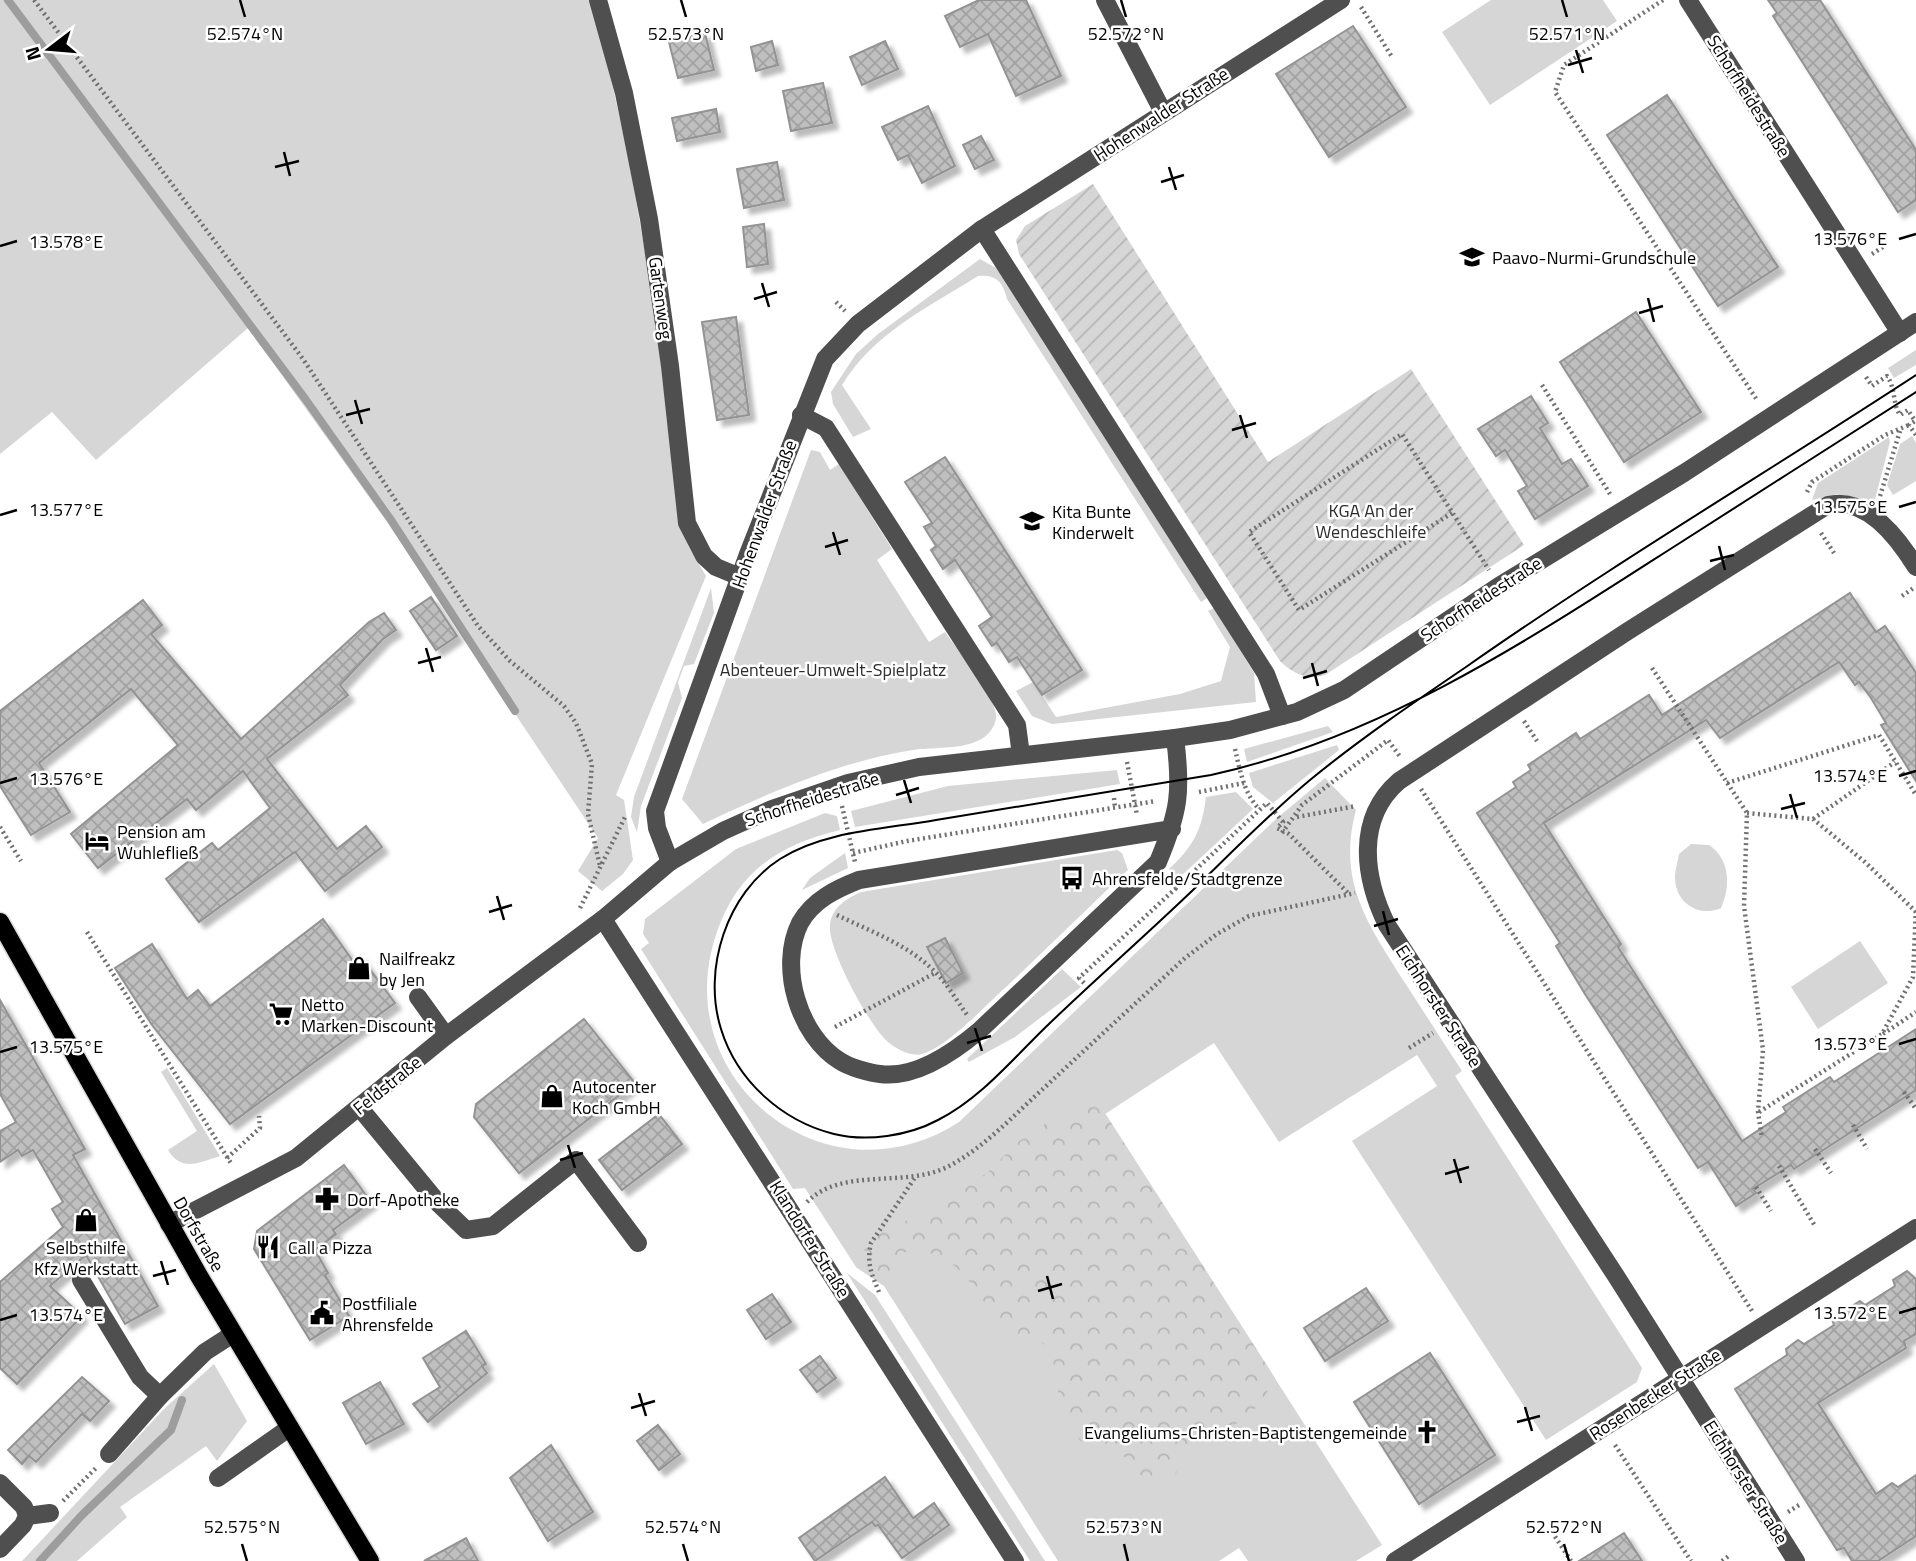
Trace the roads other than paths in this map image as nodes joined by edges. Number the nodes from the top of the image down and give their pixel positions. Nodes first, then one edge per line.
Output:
1 (598, 0) edge
2 (1105, 0) edge
3 (1341, 0) edge
4 (1688, 0) edge
5 (1163, 111) junction
6 (982, 229) junction
7 (1916, 322) edge
8 (1900, 333) junction
9 (801, 415) junction
10 (1909, 541) edge
11 (1916, 567) edge
12 (740, 577) junction
13 (1282, 716) junction
14 (1175, 738) junction
15 (1021, 755) junction
16 (1172, 829) junction
17 (670, 862) junction
18 (0, 922) edge
19 (598, 923) junction
20 (418, 997) dead end
21 (446, 1037) junction
22 (359, 1107) junction
23 (169, 1224) junction
24 (1916, 1228) edge
25 (638, 1243) dead end
26 (81, 1280) dead end
27 (233, 1334) junction
28 (1681, 1377) junction
29 (160, 1396) junction
30 (289, 1428) junction
31 (109, 1454) road end
32 (218, 1478) dead end
33 (0, 1483) edge
34 (50, 1513) road end
35 (27, 1516) junction
36 (0, 1549) edge
37 (370, 1561) edge
38 (1015, 1561) edge
39 (1395, 1561) edge
40 (1796, 1561) edge

1 - 12 street, Gartenweg
2 - 5 street
3 - 5 street, Hohenwalder Straße
4 - 8 street, Schorfheidestraße
5 - 6 street, Hohenwalder Straße
6 - 9 street, Hohenwalder Straße
6 - 13 street
7 - 8 street, Schorfheidestraße
8 - 13 street, Schorfheidestraße
9 - 12 street, Hohenwalder Straße
9 - 15 street
10 - 11 street
10 - 28 street, Eichhorster Straße
12 - 17 street, Hohenwalder Straße
13 - 14 street, Schorfheidestraße
14 - 15 street, Schorfheidestraße
14 - 16 street
15 - 17 street, Schorfheidestraße
16 - 16 street
17 - 19 street, Schorfheidestraße
18 - 23 main road, Dorfstraße
19 - 21 street, Feldstraße
19 - 38 street, Klandorfer Straße
20 - 21 street
21 - 22 street, Feldstraße
22 - 23 street, Feldstraße
22 - 25 street
23 - 27 main road, Dorfstraße
24 - 28 street, Rosenbecker Straße
26 - 29 street
27 - 29 street
27 - 30 main road, Dorfstraße
28 - 39 street, Rosenbecker Straße
28 - 40 street, Eichhorster Straße
29 - 31 street
30 - 32 street
30 - 37 main road, Dorfstraße
33 - 35 street
34 - 35 street
35 - 36 street

